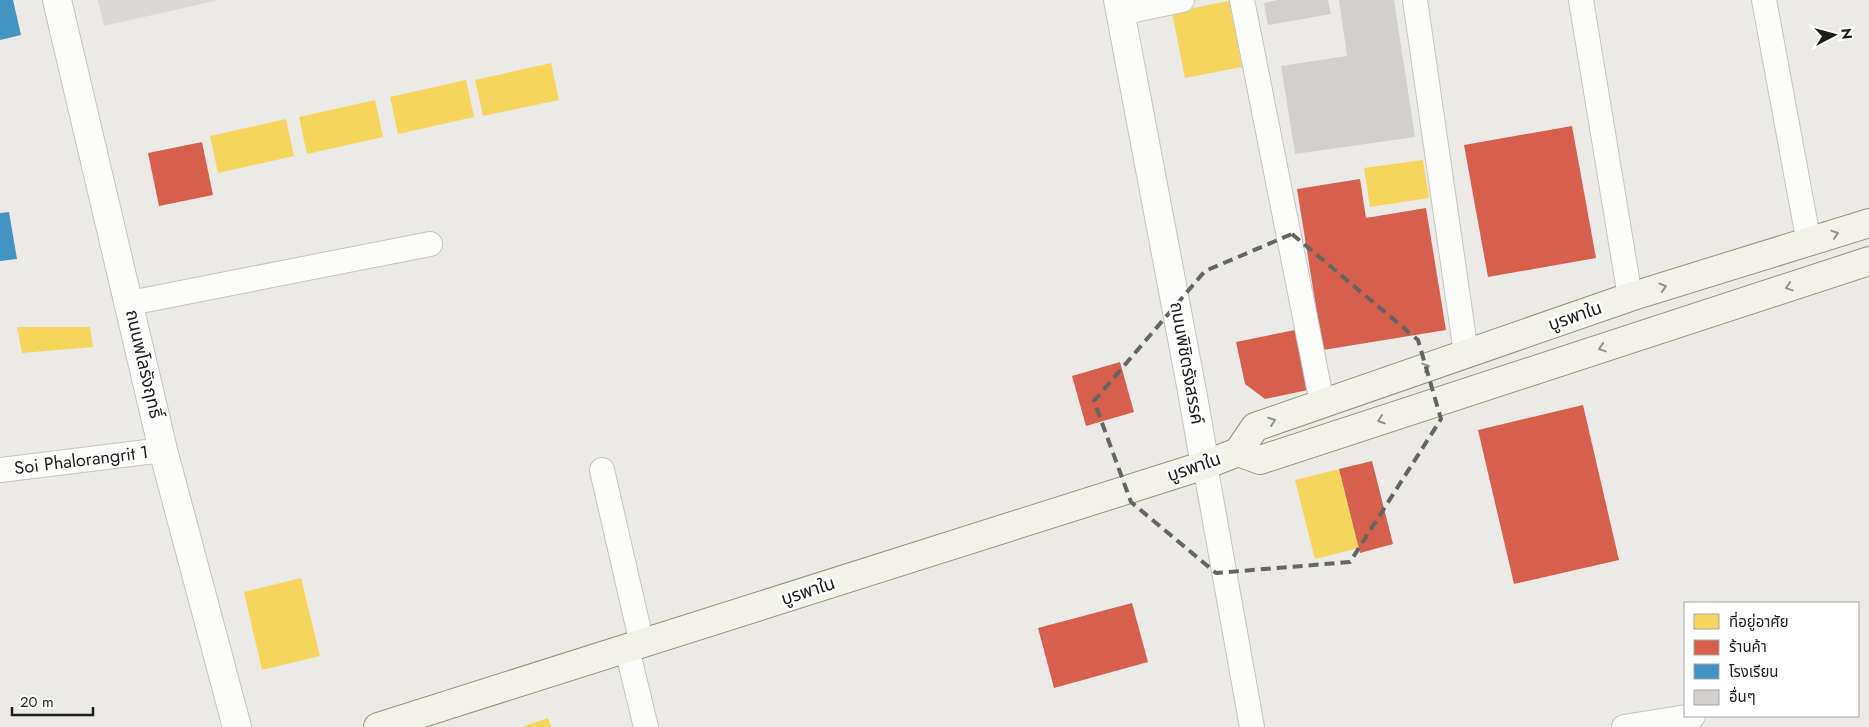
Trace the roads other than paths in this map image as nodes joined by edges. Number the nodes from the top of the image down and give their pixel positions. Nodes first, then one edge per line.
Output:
1 (57, 0) edge
2 (1182, 0) edge
3 (1242, 0) edge
4 (1415, 0) edge
5 (1582, 0) edge
6 (1764, 0) edge
7 (1119, 6) edge
8 (1869, 223) edge
9 (1809, 243) junction
10 (430, 244) dead end
11 (1869, 261) edge
12 (1630, 297) junction
13 (130, 304) junction
14 (1641, 336) junction
15 (1466, 353) junction
16 (1322, 403) junction
17 (163, 450) junction
18 (1238, 452) junction
19 (1205, 464) junction
20 (0, 470) edge
21 (602, 470) dead end
22 (634, 646) junction
23 (1687, 717) edge
24 (237, 727) edge
25 (378, 727) edge
26 (646, 727) edge
27 (1252, 727) edge
28 (1624, 727) edge

1 - 13 street, ถนนพโลรังฤทธิ์
2 - 7 street
3 - 16 street
4 - 15 street
5 - 12 street
6 - 9 street
7 - 19 street, ถนนพิชิตรังสรรค์
9 -> 8 main road, บูรพาใน
12 -> 9 main road, บูรพาใน
10 - 13 street
11 -> 14 main road, บูรพาใน
12 - 14 main road
12 - 15 main road, บูรพาใน
13 - 17 street, ถนนพโลรังฤทธิ์
14 -> 18 main road, บูรพาใน
16 -> 15 main road, บูรพาใน
18 -> 16 main road, บูรพาใน
17 - 20 street, Soi Phalorangrit 1
17 - 24 street, ถนนพโลรังฤทธิ์
18 - 19 main road, บูรพาใน
19 - 22 main road, บูรพาใน
19 - 27 street, ถนนพิชิตรังสรรค์
21 - 22 street
22 - 25 main road, บูรพาใน
22 - 26 street
23 - 28 street

